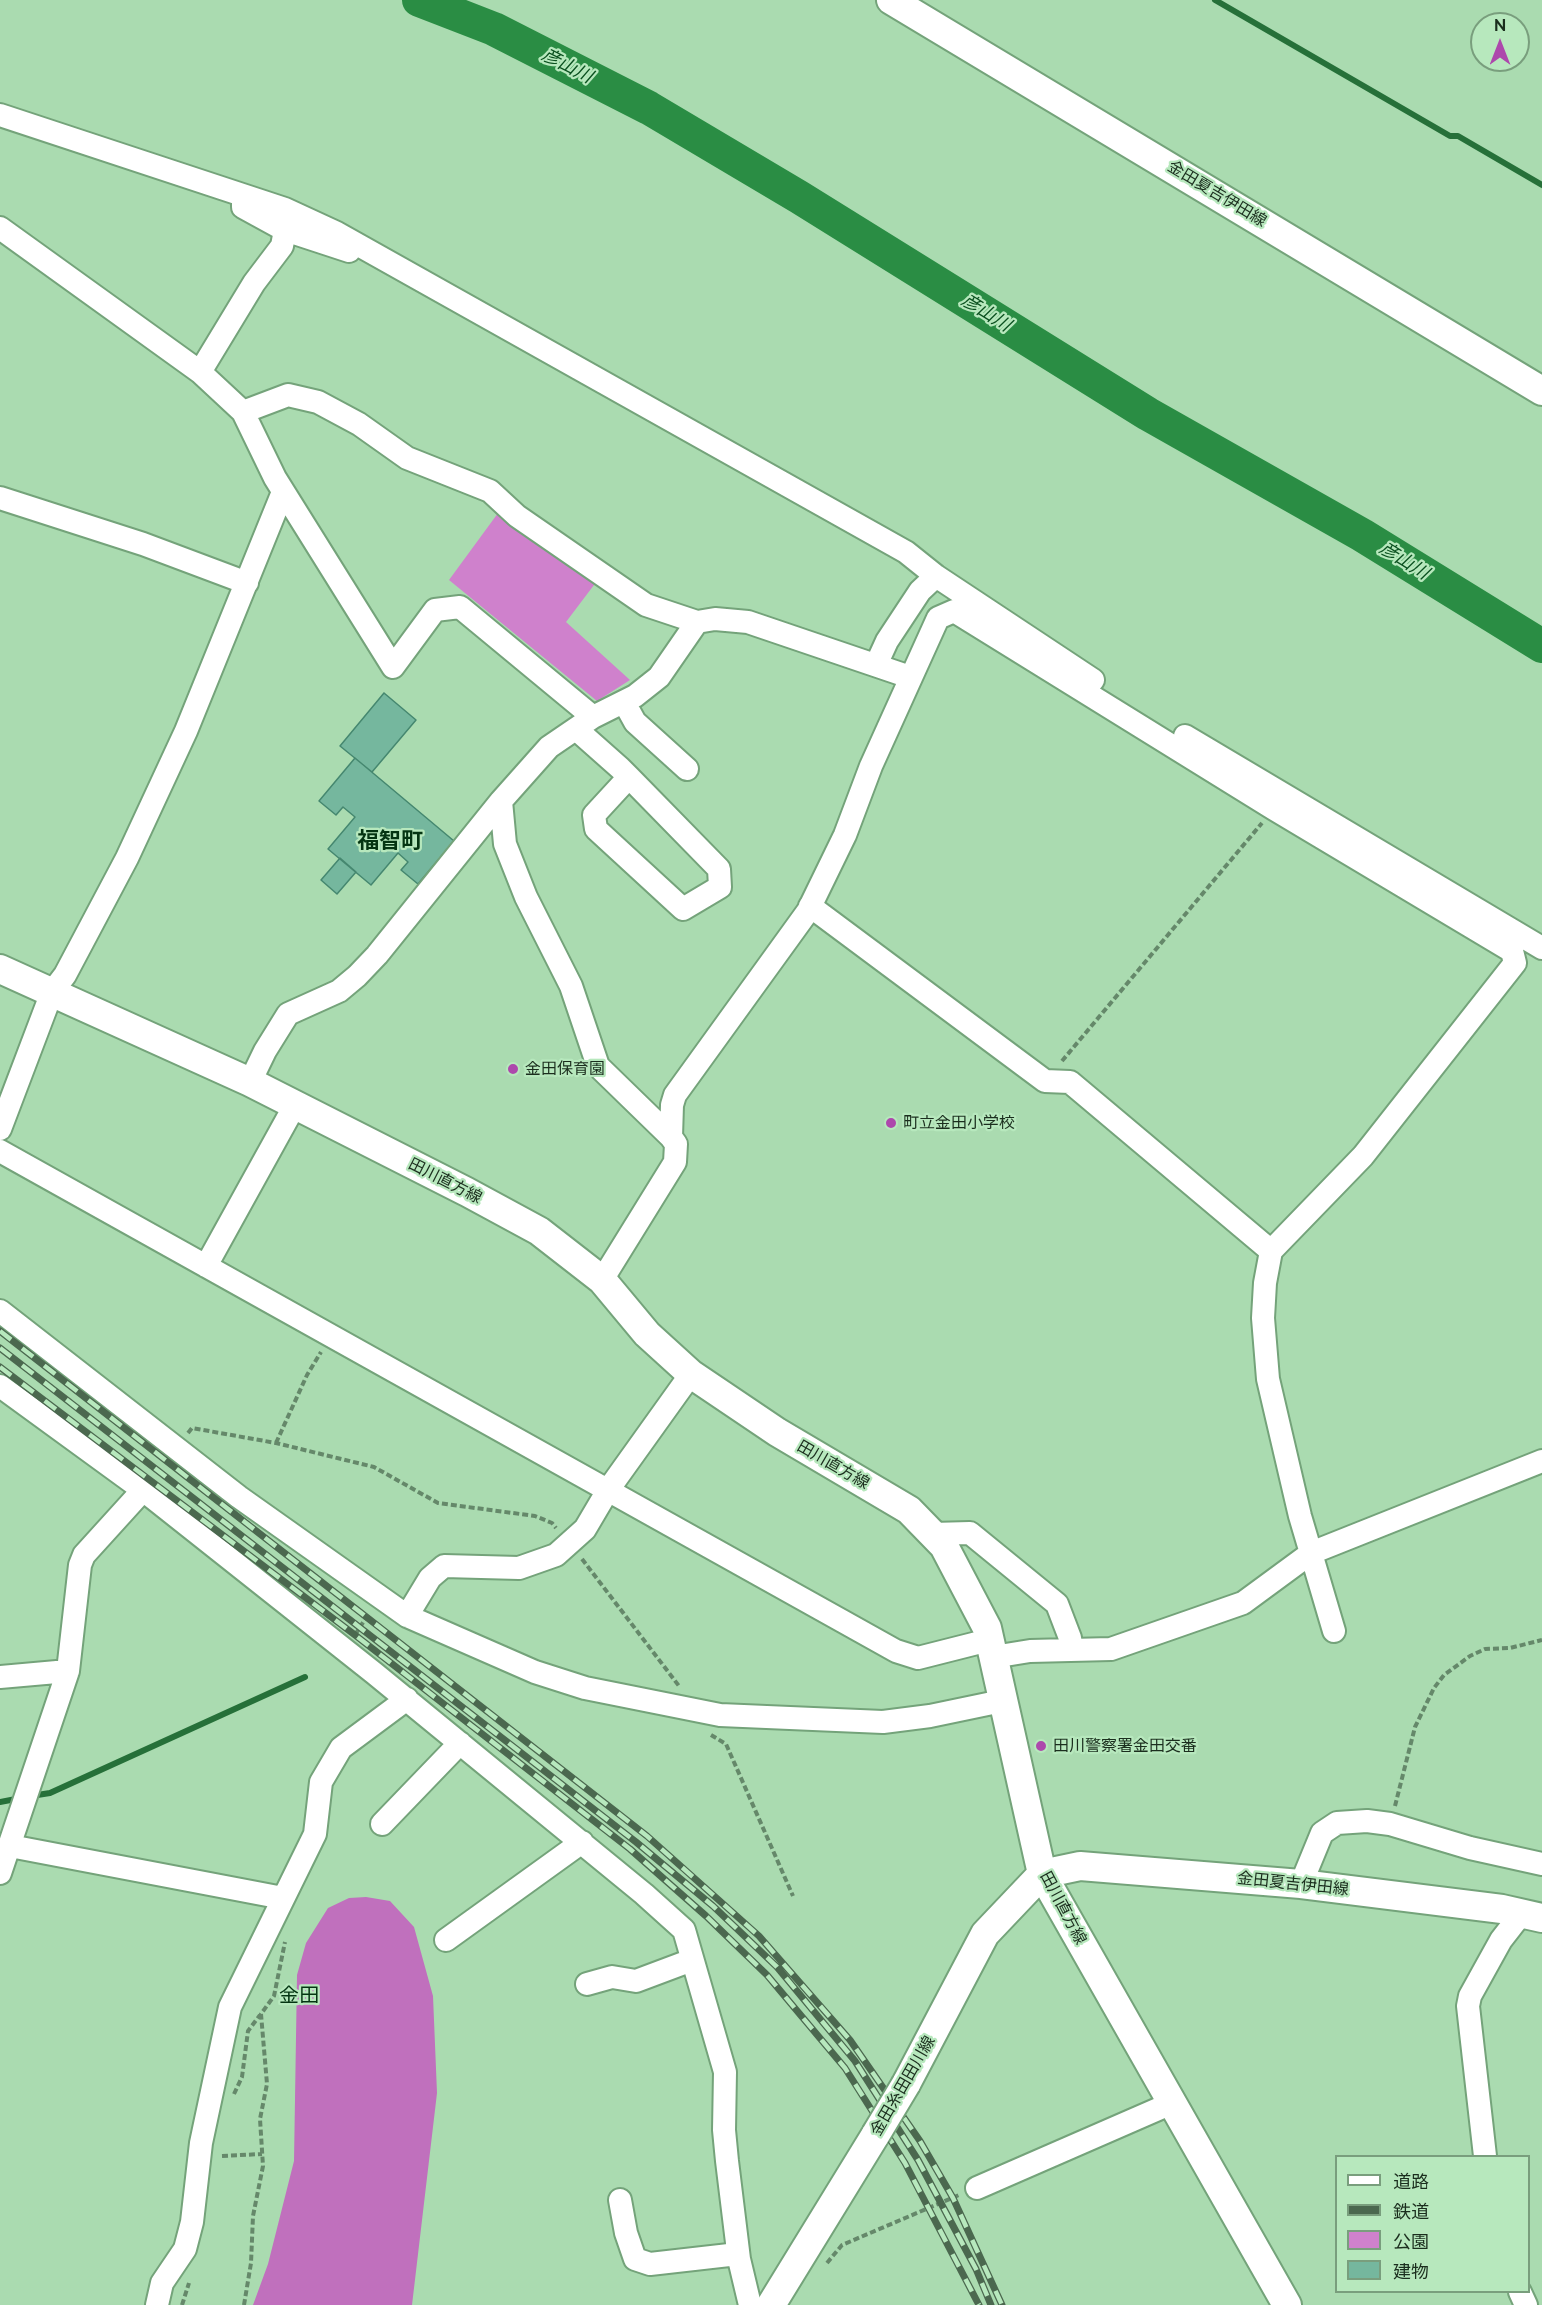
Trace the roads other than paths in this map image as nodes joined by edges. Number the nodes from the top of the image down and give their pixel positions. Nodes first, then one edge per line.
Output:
1 (891, 0) edge
2 (0, 115) edge
3 (243, 195) junction
4 (0, 228) edge
5 (285, 230) junction
6 (359, 244) junction
7 (200, 372) junction
8 (1542, 391) edge
9 (243, 412) junction
10 (283, 492) junction
11 (0, 498) edge
12 (936, 576) junction
13 (247, 583) junction
14 (697, 622) junction
15 (876, 665) junction
16 (910, 677) junction
17 (624, 702) junction
18 (585, 723) junction
19 (687, 769) dead end
20 (629, 777) junction
21 (501, 801) junction
22 (1344, 841) junction
23 (810, 906) junction
24 (1542, 948) edge
25 (0, 969) edge
26 (52, 992) junction
27 (250, 1082) junction
28 (295, 1105) junction
29 (0, 1129) edge
30 (671, 1137) junction
31 (0, 1151) edge
32 (1271, 1251) junction
33 (206, 1266) junction
34 (602, 1280) junction
35 (0, 1311) edge
36 (691, 1374) junction
37 (0, 1386) edge
38 (1542, 1461) edge
39 (143, 1490) junction
40 (608, 1490) junction
41 (932, 1534) junction
42 (1311, 1553) junction
43 (407, 1616) junction
44 (1334, 1632) dead end
45 (991, 1649) junction
46 (1072, 1650) junction
47 (68, 1671) junction
48 (0, 1677) edge
49 (407, 1699) junction
50 (1002, 1701) junction
51 (460, 1743) junction
52 (382, 1824) dead end
53 (582, 1842) junction
54 (10, 1846) junction
55 (1542, 1864) edge
56 (0, 1873) edge
57 (1042, 1874) junction
58 (1301, 1884) junction
59 (280, 1905) junction
60 (1532, 1915) edge
61 (446, 1940) dead end
62 (692, 1960) junction
63 (587, 1984) dead end
64 (1172, 2103) junction
65 (1485, 2155) edge
66 (977, 2188) road end
67 (620, 2200) dead end
68 (738, 2254) junction
69 (157, 2305) edge
70 (750, 2305) edge
71 (771, 2305) edge
72 (1287, 2305) edge

1 - 8 main road, 金田夏吉伊田線
2 - 3 street
3 - 5 street
3 - 6 street
4 - 7 street
5 - 6 street
5 - 7 street
6 - 12 street
7 - 9 street
9 - 10 street
9 - 14 street
10 - 13 street
10 - 18 street
11 - 13 street
12 - 15 street
12 - 22 street
13 - 26 street
14 - 15 street
14 - 17 street
15 - 16 street
16 - 22 street
16 - 23 street
17 - 18 street
17 - 19 street
18 - 20 street
18 - 21 street
20 - 20 street
21 - 27 street
21 - 30 street
22 - 24 street
22 - 32 street
23 - 30 street
23 - 32 street
25 - 26 main road, 田川直方線
26 - 27 main road, 田川直方線
26 - 29 street
27 - 28 main road, 田川直方線
28 - 33 street
28 - 34 main road, 田川直方線
30 - 34 street
31 - 33 street
32 - 42 street
33 - 40 street
34 - 36 main road, 田川直方線
35 - 43 street
36 - 40 street
36 - 41 main road, 田川直方線
37 - 39 street
38 - 42 street
39 - 47 street
39 - 49 street
40 - 43 street
40 - 45 street
41 - 45 main road, 田川直方線
41 - 46 street
42 - 44 street
42 - 46 street
43 - 50 street
45 - 46 street
45 - 50 main road, 田川直方線
47 - 48 street
47 - 54 street
49 - 51 street
49 - 59 street
50 - 57 main road, 田川直方線
51 - 52 street
51 - 53 street
53 - 61 street
53 - 62 street
54 - 56 street
54 - 59 street
55 - 58 street
57 - 58 main road, 金田夏吉伊田線
57 - 64 main road, 田川直方線
57 - 71 main road, 金田糸田田川線, bridge
58 - 60 main road, 金田夏吉伊田線
59 - 69 street
60 - 65 street
62 - 63 street
62 - 68 street
64 - 66 street
64 - 72 main road, 田川直方線
67 - 68 street
68 - 70 street

